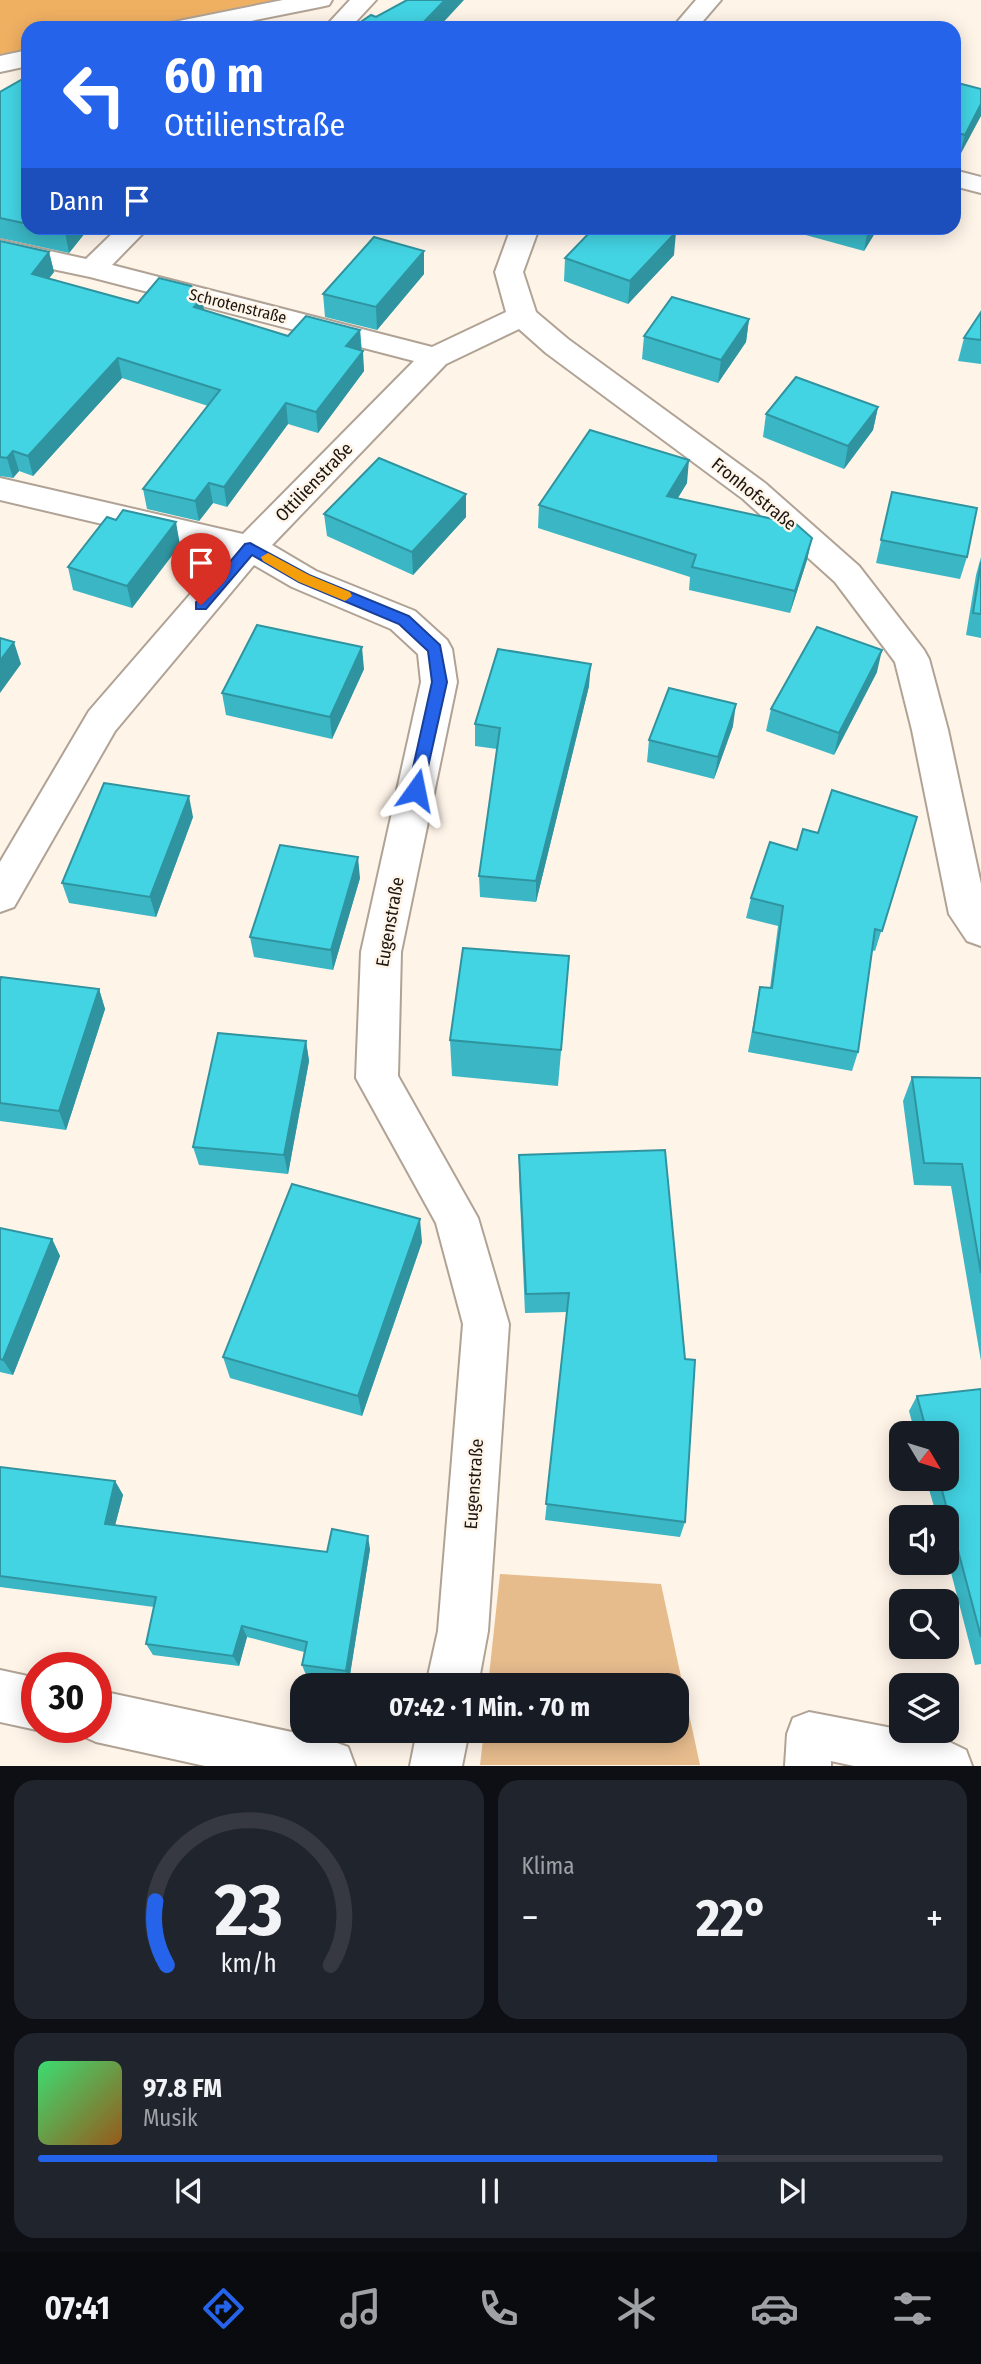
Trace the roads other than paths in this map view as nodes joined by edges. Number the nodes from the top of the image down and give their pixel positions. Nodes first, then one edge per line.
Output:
1 (320, 0) edge
2 (364, 0) edge
3 (709, 0) edge
4 (214, 21) edge
5 (343, 21) edge
6 (690, 21) edge
7 (21, 60) edge
8 (0, 64) edge
9 (961, 180) edge
10 (981, 185) edge
11 (127, 235) edge
12 (522, 235) edge
13 (0, 249) edge
14 (92, 269) junction
15 (522, 316) junction
16 (435, 357) junction
17 (0, 489) edge
18 (250, 547) junction
19 (0, 896) edge
20 (981, 930) edge
21 (454, 1673) edge
22 (0, 1696) edge
23 (21, 1701) edge
24 (112, 1719) edge
25 (441, 1743) edge
26 (330, 1766) edge
27 (436, 1766) edge
28 (808, 1766) edge
29 (950, 1766) edge

1 - 4 street
2 - 5 street
3 - 6 street
7 - 8 street
9 - 10 street
11 - 14 street
12 - 15 street
13 - 14 street, Schrotenstraße
14 - 16 street, Schrotenstraße
15 - 16 street, Ottilienstraße
15 - 20 street, Fronhofstraße
16 - 18 street, Ottilienstraße
17 - 18 street, Eugenstraße
18 - 19 street, Ottilienstraße
18 - 21 street, Eugenstraße
22 - 23 street
24 - 26 street
25 - 27 street
28 - 29 lane

